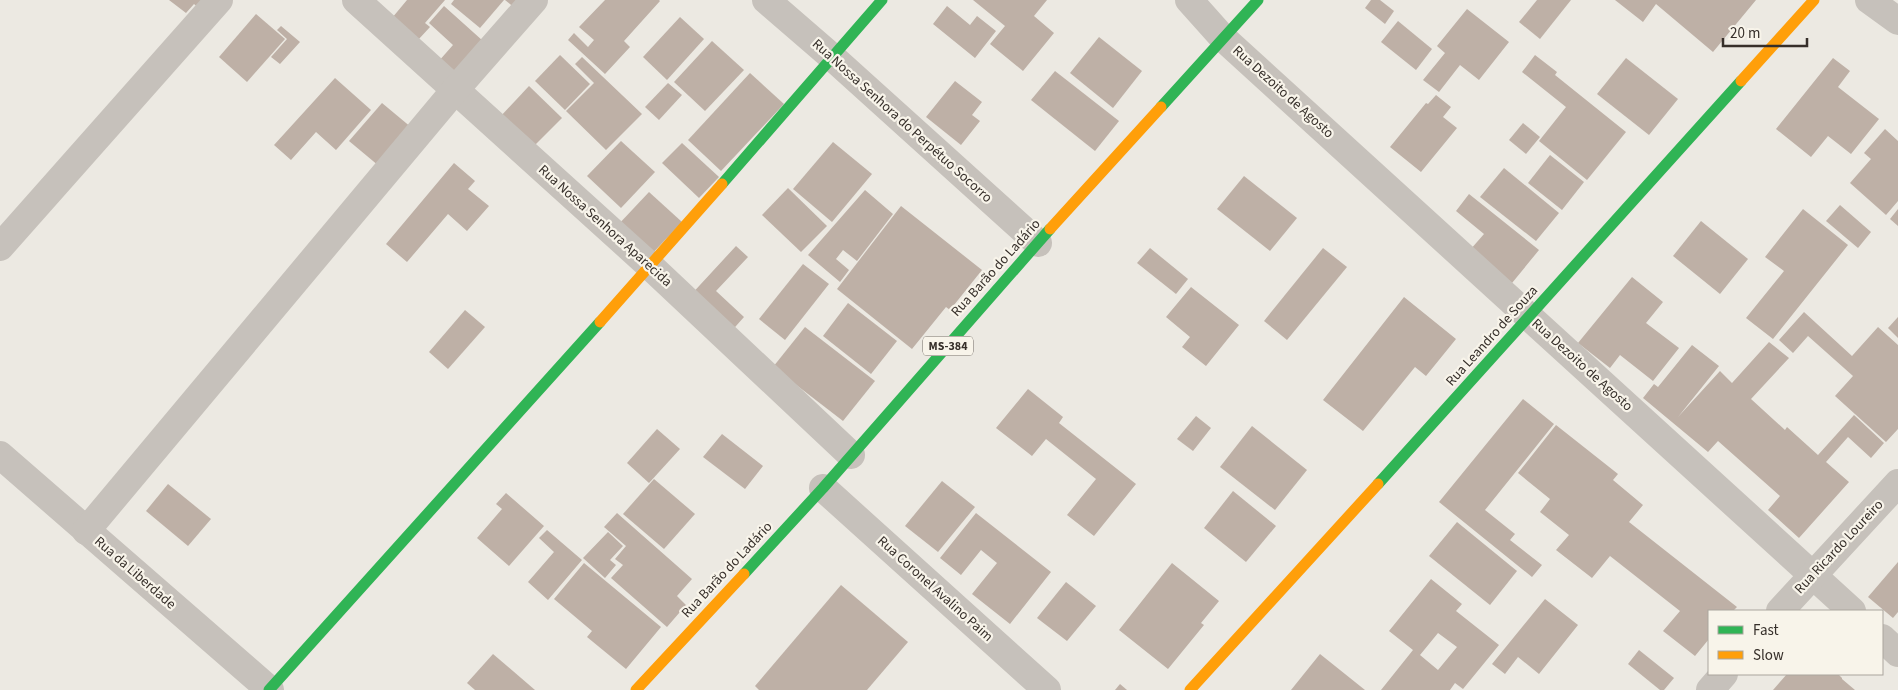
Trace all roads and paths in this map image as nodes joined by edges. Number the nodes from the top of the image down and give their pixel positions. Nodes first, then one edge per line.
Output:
1 (219, 0) edge
2 (356, 0) edge
3 (534, 0) edge
4 (766, 0) edge
5 (882, 0) edge
6 (1189, 0) edge
7 (1258, 0) edge
8 (1814, 0) edge
9 (1869, 0) edge
10 (1896, 15) edge
11 (1223, 38) junction
12 (832, 57) junction
13 (456, 90) junction
14 (1038, 243) junction
15 (0, 247) edge
16 (650, 266) junction
17 (1529, 318) junction
18 (0, 455) edge
19 (851, 455) junction
20 (1898, 483) edge
21 (823, 488) junction
22 (86, 531) junction
23 (1812, 575) junction
24 (1781, 610) edge
25 (1851, 610) edge
26 (1883, 639) edge
27 (1898, 653) edge
28 (1723, 675) edge
29 (270, 690) edge
30 (636, 690) edge
31 (1047, 690) edge
32 (1190, 690) edge
33 (1710, 690) edge

1 - 15 street
2 - 13 street, Rua Nossa Senhora Aparecida
3 - 13 street
4 - 12 street, Rua Nossa Senhora do Perpétuo Socorro
5 - 12 street
6 - 11 street, Rua Dezoito de Agosto
7 - 11 street, Rua Barão do Ladário / MS-384
8 - 17 street, Rua Leandro de Souza
9 - 10 street
11 - 14 street, Rua Barão do Ladário / MS-384
11 - 17 street, Rua Dezoito de Agosto
12 - 14 street, Rua Nossa Senhora do Perpétuo Socorro
12 - 16 street
13 - 16 street, Rua Nossa Senhora Aparecida
13 - 22 street
14 - 19 street, Rua Barão do Ladário / MS-384
16 - 19 street, Rua Nossa Senhora Aparecida
16 - 29 street
17 - 23 street, Rua Dezoito de Agosto
17 - 32 street, Rua Leandro de Souza
18 - 22 street, Rua da Liberdade
19 - 21 street, Rua Barão do Ladário / MS-384
20 - 23 street, Rua Ricardo Loureiro
21 - 30 street, Rua Barão do Ladário / MS-384
21 - 31 street, Rua Coronel Avalino Paim
22 - 29 street, Rua da Liberdade
23 - 24 street, Rua Ricardo Loureiro
23 - 25 street, Rua Dezoito de Agosto
26 - 27 street
28 - 33 street

